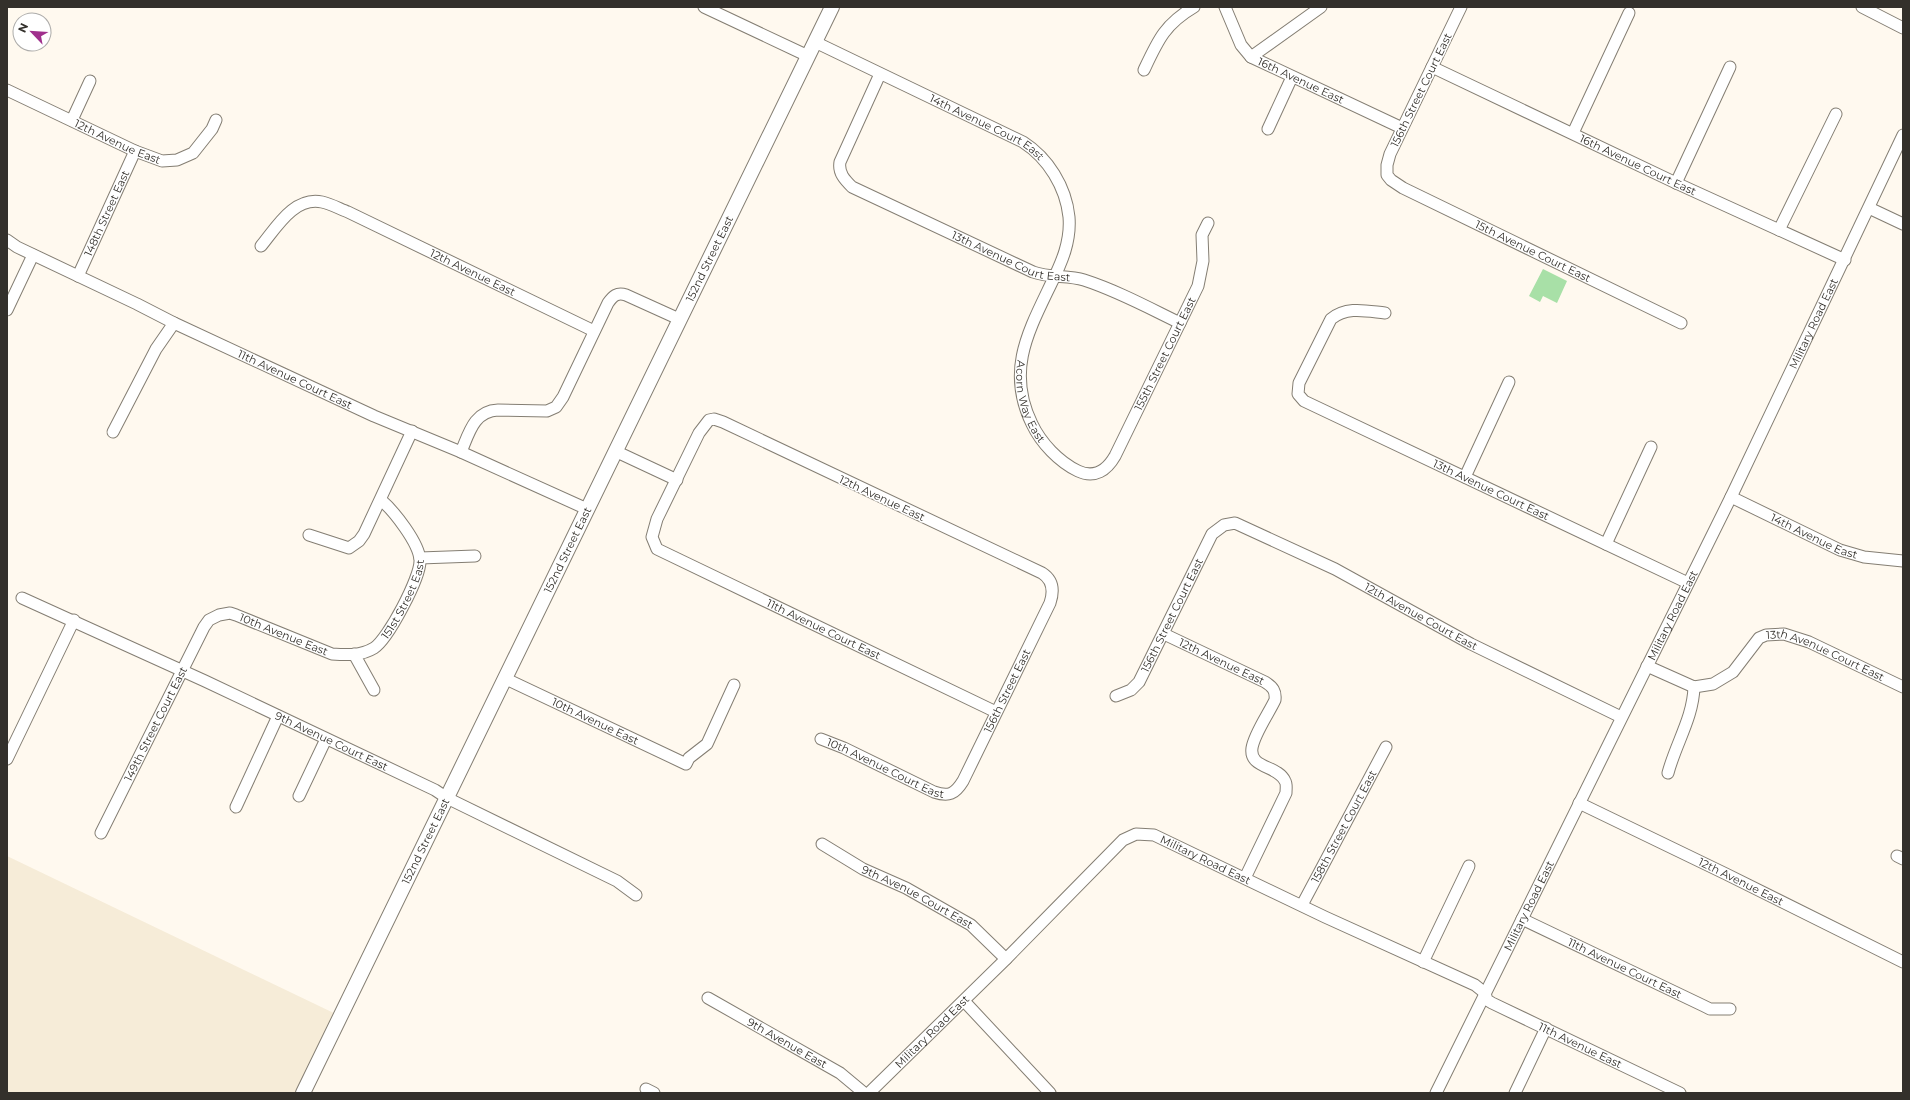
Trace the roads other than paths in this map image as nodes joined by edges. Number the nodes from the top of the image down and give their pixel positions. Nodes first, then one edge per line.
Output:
1 (704, 7) edge
2 (832, 7) edge
3 (1194, 7) edge
4 (1225, 7) edge
5 (1321, 7) edge
6 (1461, 7) edge
7 (1862, 7) edge
8 (1629, 13) dead end
9 (1903, 28) edge
10 (815, 42) junction
11 (808, 56) junction
12 (1251, 57) junction
13 (1432, 67) junction
14 (1730, 67) dead end
15 (1144, 70) dead end
16 (880, 74) junction
17 (1292, 77) junction
18 (90, 81) dead end
19 (7, 90) edge
20 (1836, 114) dead end
21 (72, 120) junction
22 (216, 120) dead end
23 (1402, 128) junction
24 (1268, 129) dead end
25 (1573, 133) junction
26 (1903, 135) edge
27 (135, 151) junction
28 (1387, 175) joint
29 (1676, 182) junction
30 (1869, 208) junction
31 (1208, 223) dead end
32 (1903, 224) edge
33 (1780, 230) junction
34 (7, 240) edge
35 (261, 246) dead end
36 (33, 255) junction
37 (1845, 260) junction
38 (78, 276) junction
39 (1055, 277) junction
40 (7, 310) edge
41 (1385, 313) dead end
42 (679, 319) junction
43 (174, 323) junction
44 (1180, 323) junction
45 (1681, 323) dead end
46 (594, 331) junction
47 (1509, 382) dead end
48 (412, 431) junction
49 (113, 432) dead end
50 (1651, 447) dead end
51 (615, 451) junction
52 (461, 452) junction
53 (1098, 474) joint
54 (1464, 477) junction
55 (677, 480) junction
56 (1730, 497) junction
57 (381, 500) junction
58 (587, 509) junction
59 (1220, 527) joint
60 (309, 535) dead end
61 (1606, 544) junction
62 (476, 556) dead end
63 (420, 558) junction
64 (1903, 561) edge
65 (1051, 582) joint
66 (1688, 583) junction
67 (22, 598) dead end
68 (213, 618) joint
69 (74, 620) junction
70 (1164, 634) junction
71 (354, 654) junction
72 (1647, 666) junction
73 (182, 670) junction
74 (504, 678) junction
75 (734, 685) dead end
76 (1694, 687) junction
77 (1903, 687) edge
78 (374, 690) dead end
79 (1116, 696) dead end
80 (996, 712) junction
81 (278, 716) junction
82 (1621, 717) junction
83 (326, 739) junction
84 (821, 740) dead end
85 (1386, 747) dead end
86 (7, 759) edge
87 (1668, 773) dead end
88 (950, 794) joint
89 (299, 796) dead end
90 (447, 798) junction
91 (1578, 803) junction
92 (236, 807) dead end
93 (101, 834) dead end
94 (822, 844) dead end
95 (1469, 866) dead end
96 (1245, 878) junction
97 (636, 895) dead end
98 (1302, 905) junction
99 (1522, 919) junction
100 (1006, 959) junction
101 (1423, 962) junction
102 (1903, 962) edge
103 (1485, 993) junction
104 (708, 998) dead end
105 (964, 1001) junction
106 (1730, 1009) dead end
107 (1546, 1028) junction
108 (303, 1093) edge
109 (864, 1093) edge
110 (869, 1093) edge
111 (1050, 1093) edge
112 (1436, 1093) edge
113 (1515, 1093) edge
114 (1680, 1093) edge

1 - 11 street
2 - 10 main road, 152nd Street East
3 - 15 street
4 - 12 street, 16th Avenue East
5 - 12 street
6 - 13 street, 156th Street Court East
7 - 9 street
8 - 25 street
10 - 11 main road, 152nd Street East
10 - 16 street, 14th Avenue Court East
11 - 42 main road, 152nd Street East
12 - 17 street, 16th Avenue East
13 - 23 street, 156th Street Court East
13 - 25 street, 16th Avenue Court East
14 - 29 street
16 - 39 street, 14th Avenue Court East
16 - 39 street, 13th Avenue Court East
17 - 23 street, 16th Avenue East
17 - 24 street
18 - 21 street
19 - 21 street, 12th Avenue East
20 - 33 street
21 - 27 street, 12th Avenue East
22 - 27 street, 12th Avenue East
23 - 28 street, 156th Street Court East
25 - 29 street, 16th Avenue Court East
26 - 30 street, Military Road East
27 - 38 street, 148th Street East
28 - 45 street, 15th Avenue Court East
29 - 33 street, 16th Avenue Court East
30 - 32 street
30 - 37 street, Military Road East
31 - 44 street, 155th Street Court East
33 - 37 street, 16th Avenue Court East
34 - 36 street, 11th Avenue Court East
35 - 46 street, 12th Avenue East
36 - 38 street, 11th Avenue Court East
36 - 40 street
37 - 56 street, Military Road East
38 - 43 street, 11th Avenue Court East
39 - 44 street, 13th Avenue Court East
39 - 53 street, Acorn Way East
41 - 54 street, 13th Avenue Court East
42 - 46 street
42 - 51 main road, 152nd Street East
43 - 48 street, 11th Avenue Court East
43 - 49 street
44 - 53 street, 155th Street Court East
46 - 52 street
47 - 54 street
48 - 52 street, 11th Avenue Court East
48 - 57 street
50 - 61 street
51 - 55 street
51 - 58 main road, 152nd Street East
52 - 58 street, 11th Avenue Court East
54 - 61 street, 13th Avenue Court East
55 - 65 street, 12th Avenue East
55 - 80 street, 11th Avenue Court East
56 - 64 street, 14th Avenue East
56 - 66 street, Military Road East
57 - 60 street
57 - 63 street, 151st Street East
58 - 74 main road, 152nd Street East
59 - 70 street, 156th Street Court East
59 - 82 street, 12th Avenue Court East
61 - 66 street, 13th Avenue Court East
62 - 63 street
63 - 71 street, 151st Street East
65 - 80 street, 156th Street East
66 - 72 street, Military Road East
67 - 69 street, 9th Avenue Court East
68 - 71 street, 10th Avenue East
68 - 73 street, 149th Street Court East
69 - 73 street, 9th Avenue Court East
69 - 86 street
70 - 79 street, 156th Street Court East
70 - 96 street, 12th Avenue East
71 - 78 street
72 - 76 street
72 - 82 street, Military Road East
73 - 81 street, 9th Avenue Court East
73 - 93 street, 149th Street Court East
74 - 75 street, 10th Avenue East
74 - 90 main road, 152nd Street East
76 - 77 street, 13th Avenue Court East
76 - 87 street
80 - 88 street, 156th Street East
81 - 83 street, 9th Avenue Court East
81 - 92 street
82 - 91 street, Military Road East
83 - 89 street
83 - 90 street, 9th Avenue Court East
84 - 88 street, 10th Avenue Court East
85 - 98 street, 158th Street Court East
90 - 97 street, 9th Avenue Court East
90 - 108 main road, 152nd Street East
91 - 99 street, Military Road East
91 - 102 street, 12th Avenue East
94 - 100 street, 9th Avenue Court East
95 - 101 street
96 - 98 street, Military Road East
96 - 100 street, Military Road East
98 - 101 street, Military Road East
99 - 103 street, Military Road East
99 - 106 street, 11th Avenue Court East
100 - 105 street, Military Road East
101 - 103 street, Military Road East
103 - 107 street, 11th Avenue East
103 - 112 street
104 - 109 street, 9th Avenue East
105 - 110 street, Military Road East
105 - 111 street
107 - 113 street
107 - 114 street, 11th Avenue East

